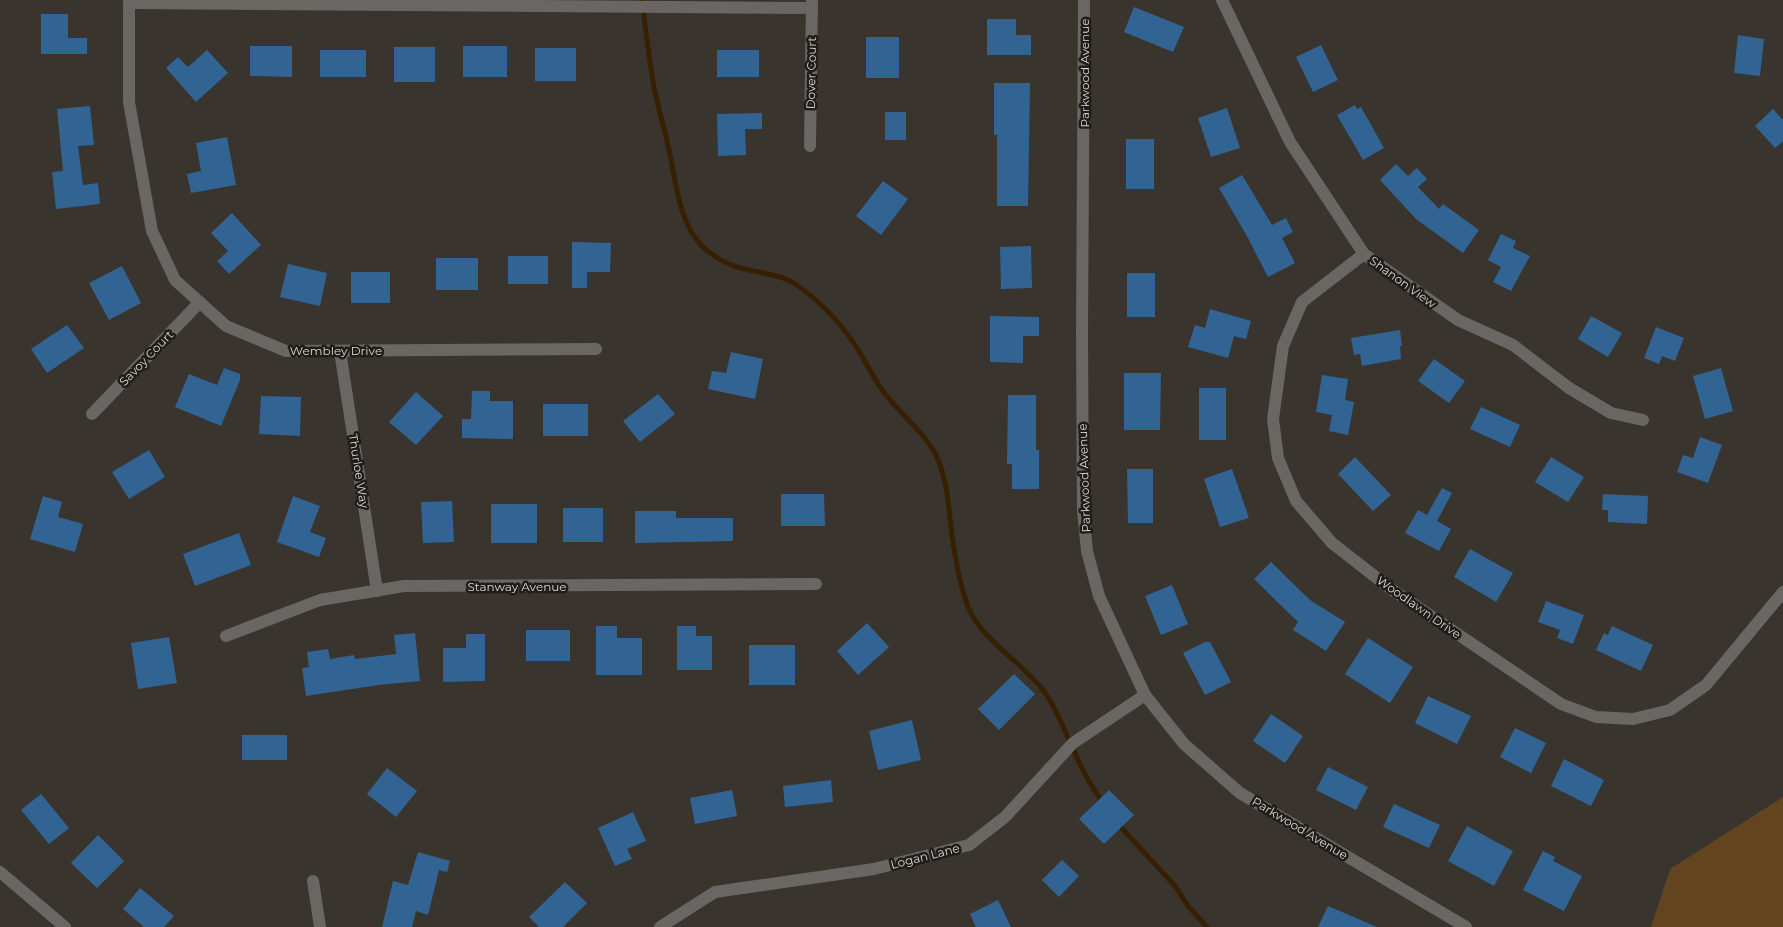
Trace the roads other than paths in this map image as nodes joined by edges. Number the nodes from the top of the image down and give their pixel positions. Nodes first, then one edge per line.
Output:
1 (1084, 0) edge
2 (1222, 0) edge
3 (129, 1) edge
4 (812, 4) edge
5 (810, 146) dead end
6 (1364, 254) junction
7 (200, 302) junction
8 (596, 349) dead end
9 (340, 351) junction
10 (92, 414) dead end
11 (1643, 420) dead end
12 (816, 584) dead end
13 (377, 591) junction
14 (1783, 592) edge
15 (226, 636) dead end
16 (1145, 695) junction
17 (0, 872) edge
18 (313, 881) dead end
19 (66, 927) edge
20 (320, 927) edge
21 (660, 927) edge
22 (1466, 927) edge

1 - 16 street, Parkwood Avenue
2 - 6 street, Shanon View
3 - 4 street
3 - 7 street, Wembley Drive
4 - 5 street, Dover Court
6 - 11 street, Shanon View
6 - 14 street, Woodlawn Drive
7 - 9 street, Wembley Drive
7 - 10 street, Savoy Court
8 - 9 street, Wembley Drive
9 - 13 street, Thurloe Way
12 - 13 street, Stanway Avenue
13 - 15 street, Stanway Avenue
16 - 21 street, Logan Lane
16 - 22 street, Parkwood Avenue
17 - 19 street
18 - 20 street

